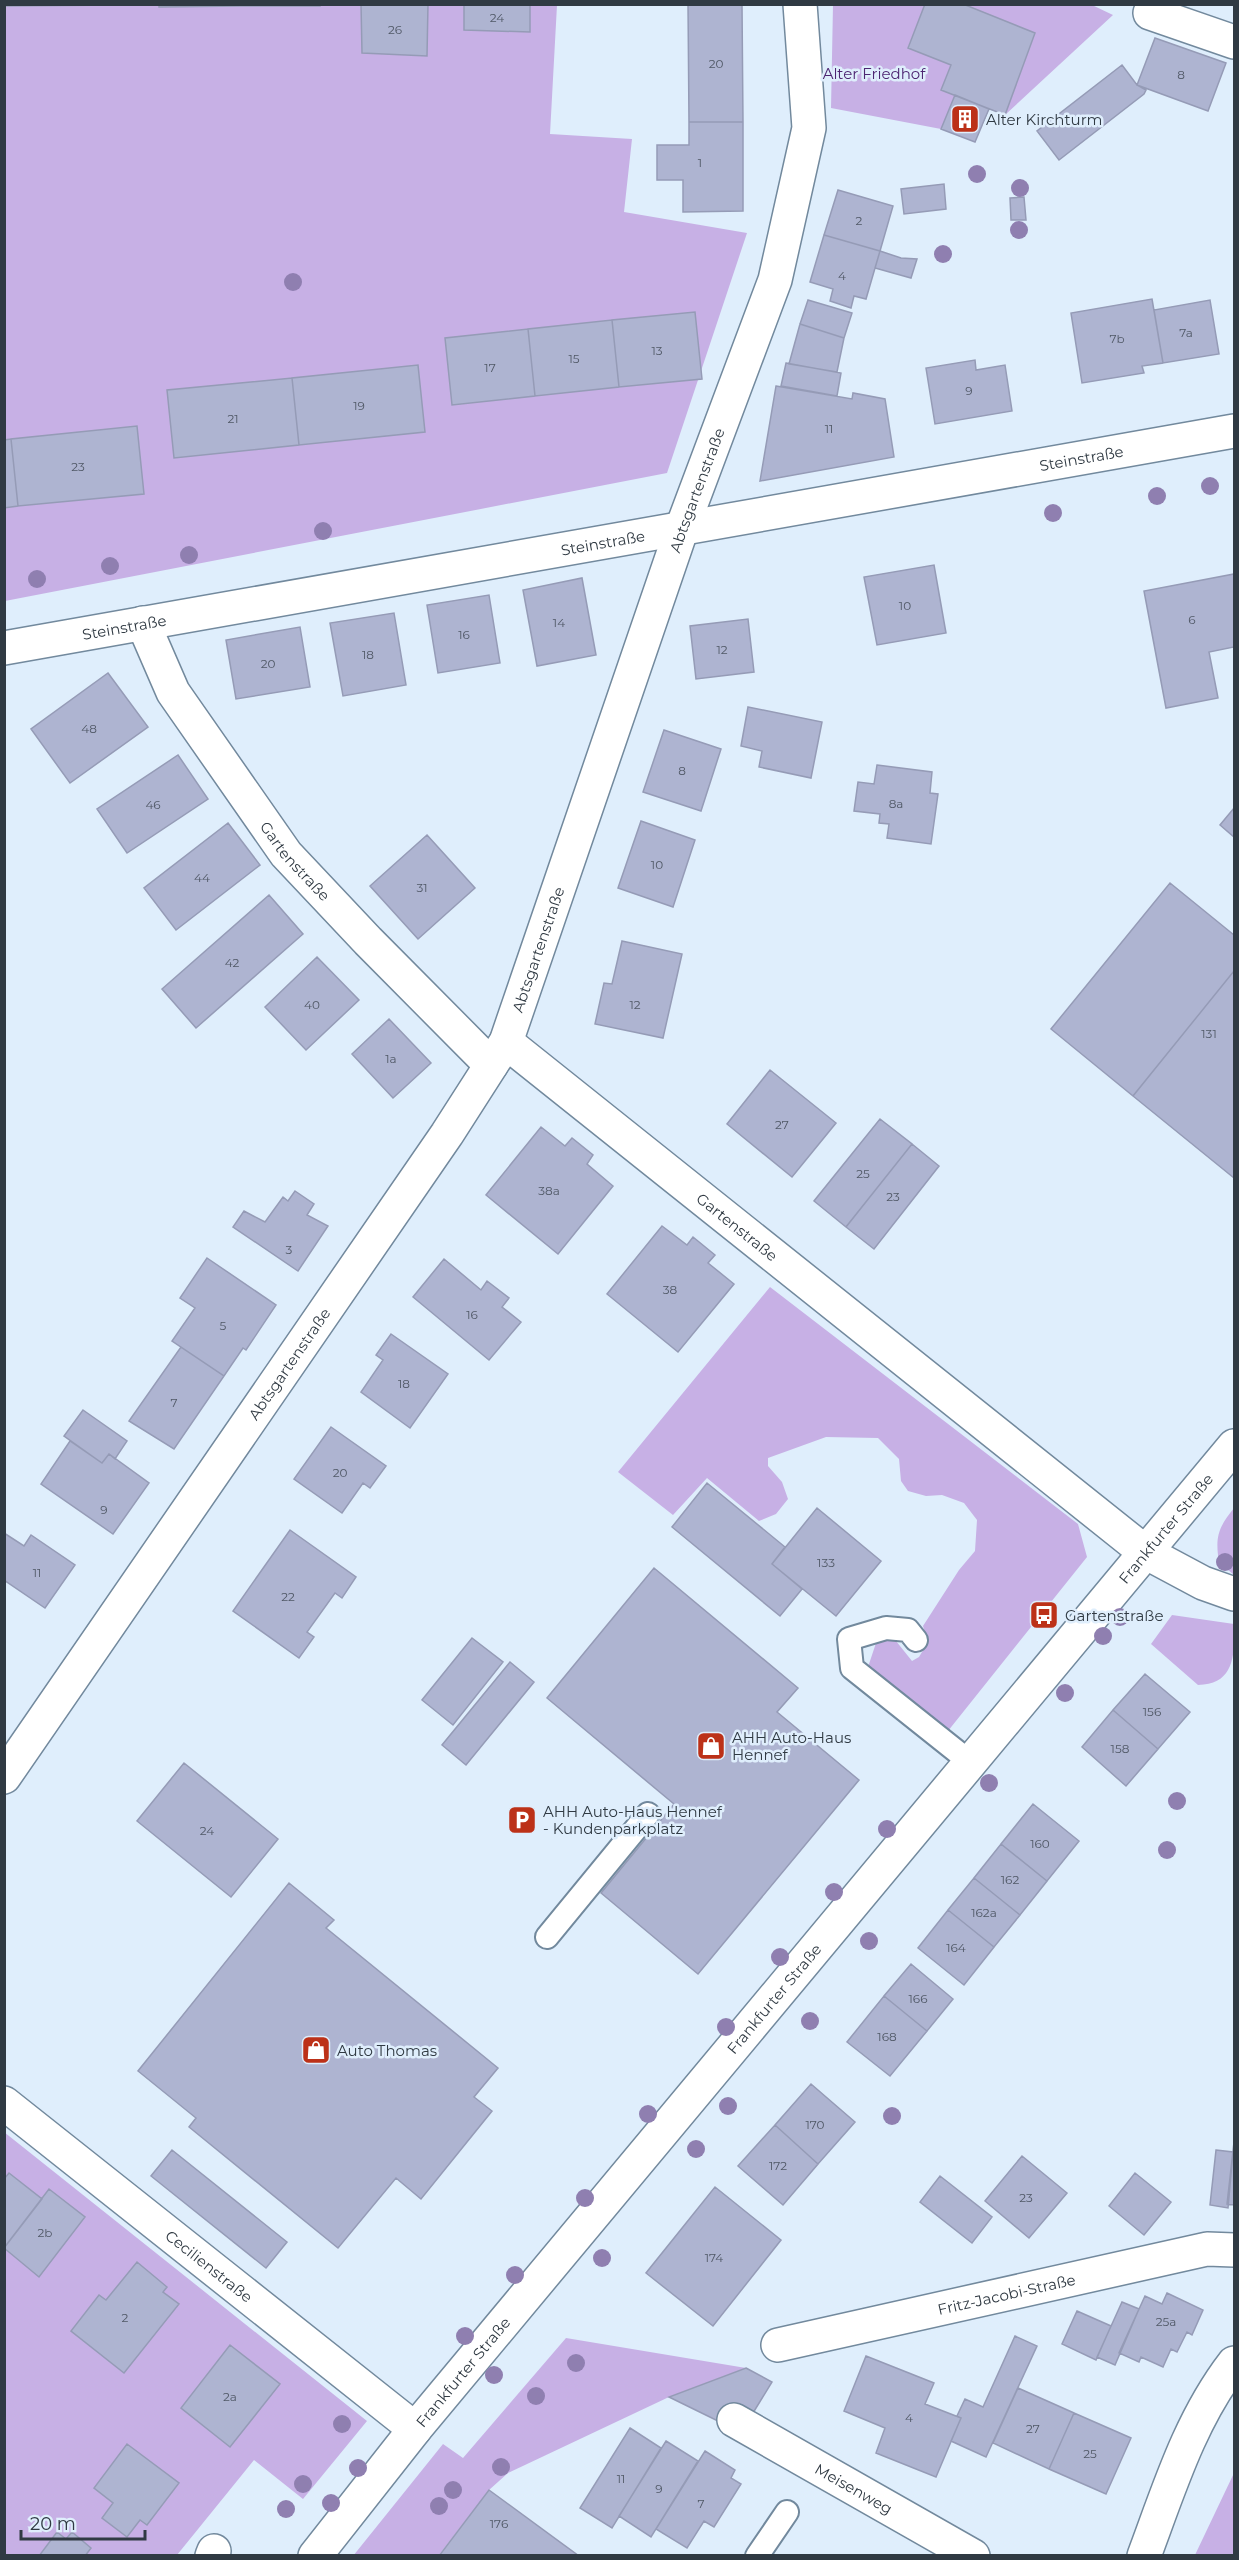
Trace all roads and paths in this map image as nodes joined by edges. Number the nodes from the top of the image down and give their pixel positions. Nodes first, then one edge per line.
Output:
1 (801, 4) edge
2 (1150, 13) dead end
3 (1234, 42) edge
4 (1234, 431) edge
5 (682, 528) junction
6 (143, 623) junction
7 (4, 648) edge
8 (498, 1054) junction
9 (1234, 1446) edge
10 (1145, 1551) junction
11 (1234, 1594) edge
12 (916, 1640) dead end
13 (970, 1762) junction
14 (4, 1777) edge
15 (648, 1814) dead end
16 (547, 1937) dead end
17 (4, 2103) edge
18 (1234, 2250) edge
19 (778, 2345) dead end
20 (1234, 2363) edge
21 (734, 2420) dead end
22 (415, 2429) junction
23 (787, 2512) dead end
24 (315, 2556) edge
25 (757, 2556) edge
26 (973, 2556) edge
27 (1144, 2556) edge

1 - 5 street, Abtsgartenstraße
2 - 3 street
4 - 5 street, Steinstraße
5 - 6 street, Steinstraße
5 - 8 street, Abtsgartenstraße
6 - 7 street, Steinstraße
6 - 8 street, Gartenstraße
8 - 10 street, Gartenstraße
8 - 14 street, Abtsgartenstraße
9 - 10 street, Frankfurter Straße
10 - 11 street, Gartenstraße
10 - 13 street, Frankfurter Straße
12 - 13 lane
13 - 22 street, Frankfurter Straße
15 - 16 lane
17 - 22 street, Cecilienstraße
18 - 19 street, Fritz-Jacobi-Straße
20 - 27 street
21 - 26 street, Meisenweg
22 - 24 street, Frankfurter Straße
23 - 25 lane

